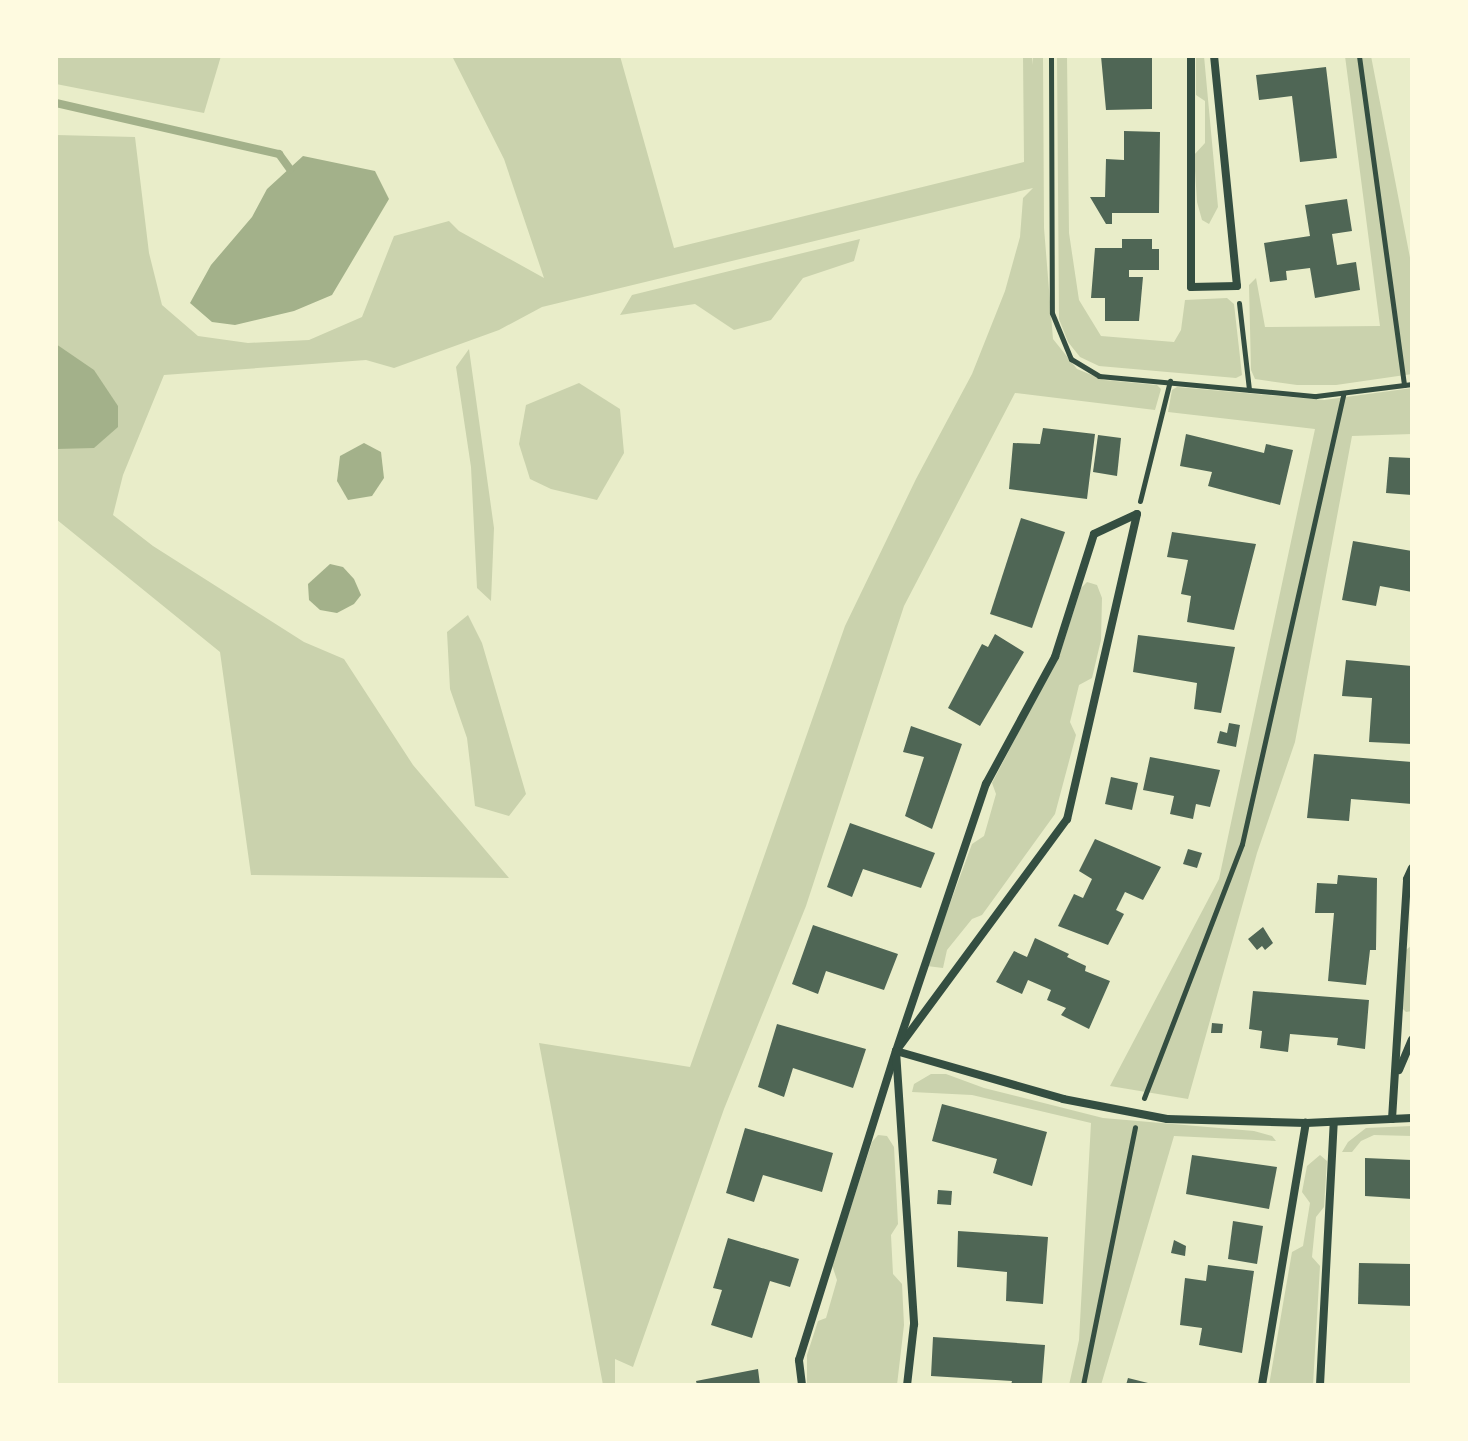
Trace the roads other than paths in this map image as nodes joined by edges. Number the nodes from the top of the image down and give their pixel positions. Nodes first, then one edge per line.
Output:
1 (1191, 56) edge
2 (1214, 56) edge
3 (1412, 868) edge
4 (1412, 1040) edge
5 (896, 1051) junction
6 (1395, 1078) junction
7 (1412, 1118) edge
8 (1392, 1119) junction
9 (1334, 1122) junction
10 (1306, 1123) junction
11 (802, 1385) edge
12 (907, 1385) edge
13 (1262, 1385) edge
14 (1320, 1385) edge

1 - 2 street
3 - 6 street
4 - 6 street
5 - 5 street
5 - 10 street
5 - 11 street
5 - 12 street
6 - 8 street
7 - 8 street
8 - 9 street
9 - 10 street
9 - 14 street
10 - 13 street

